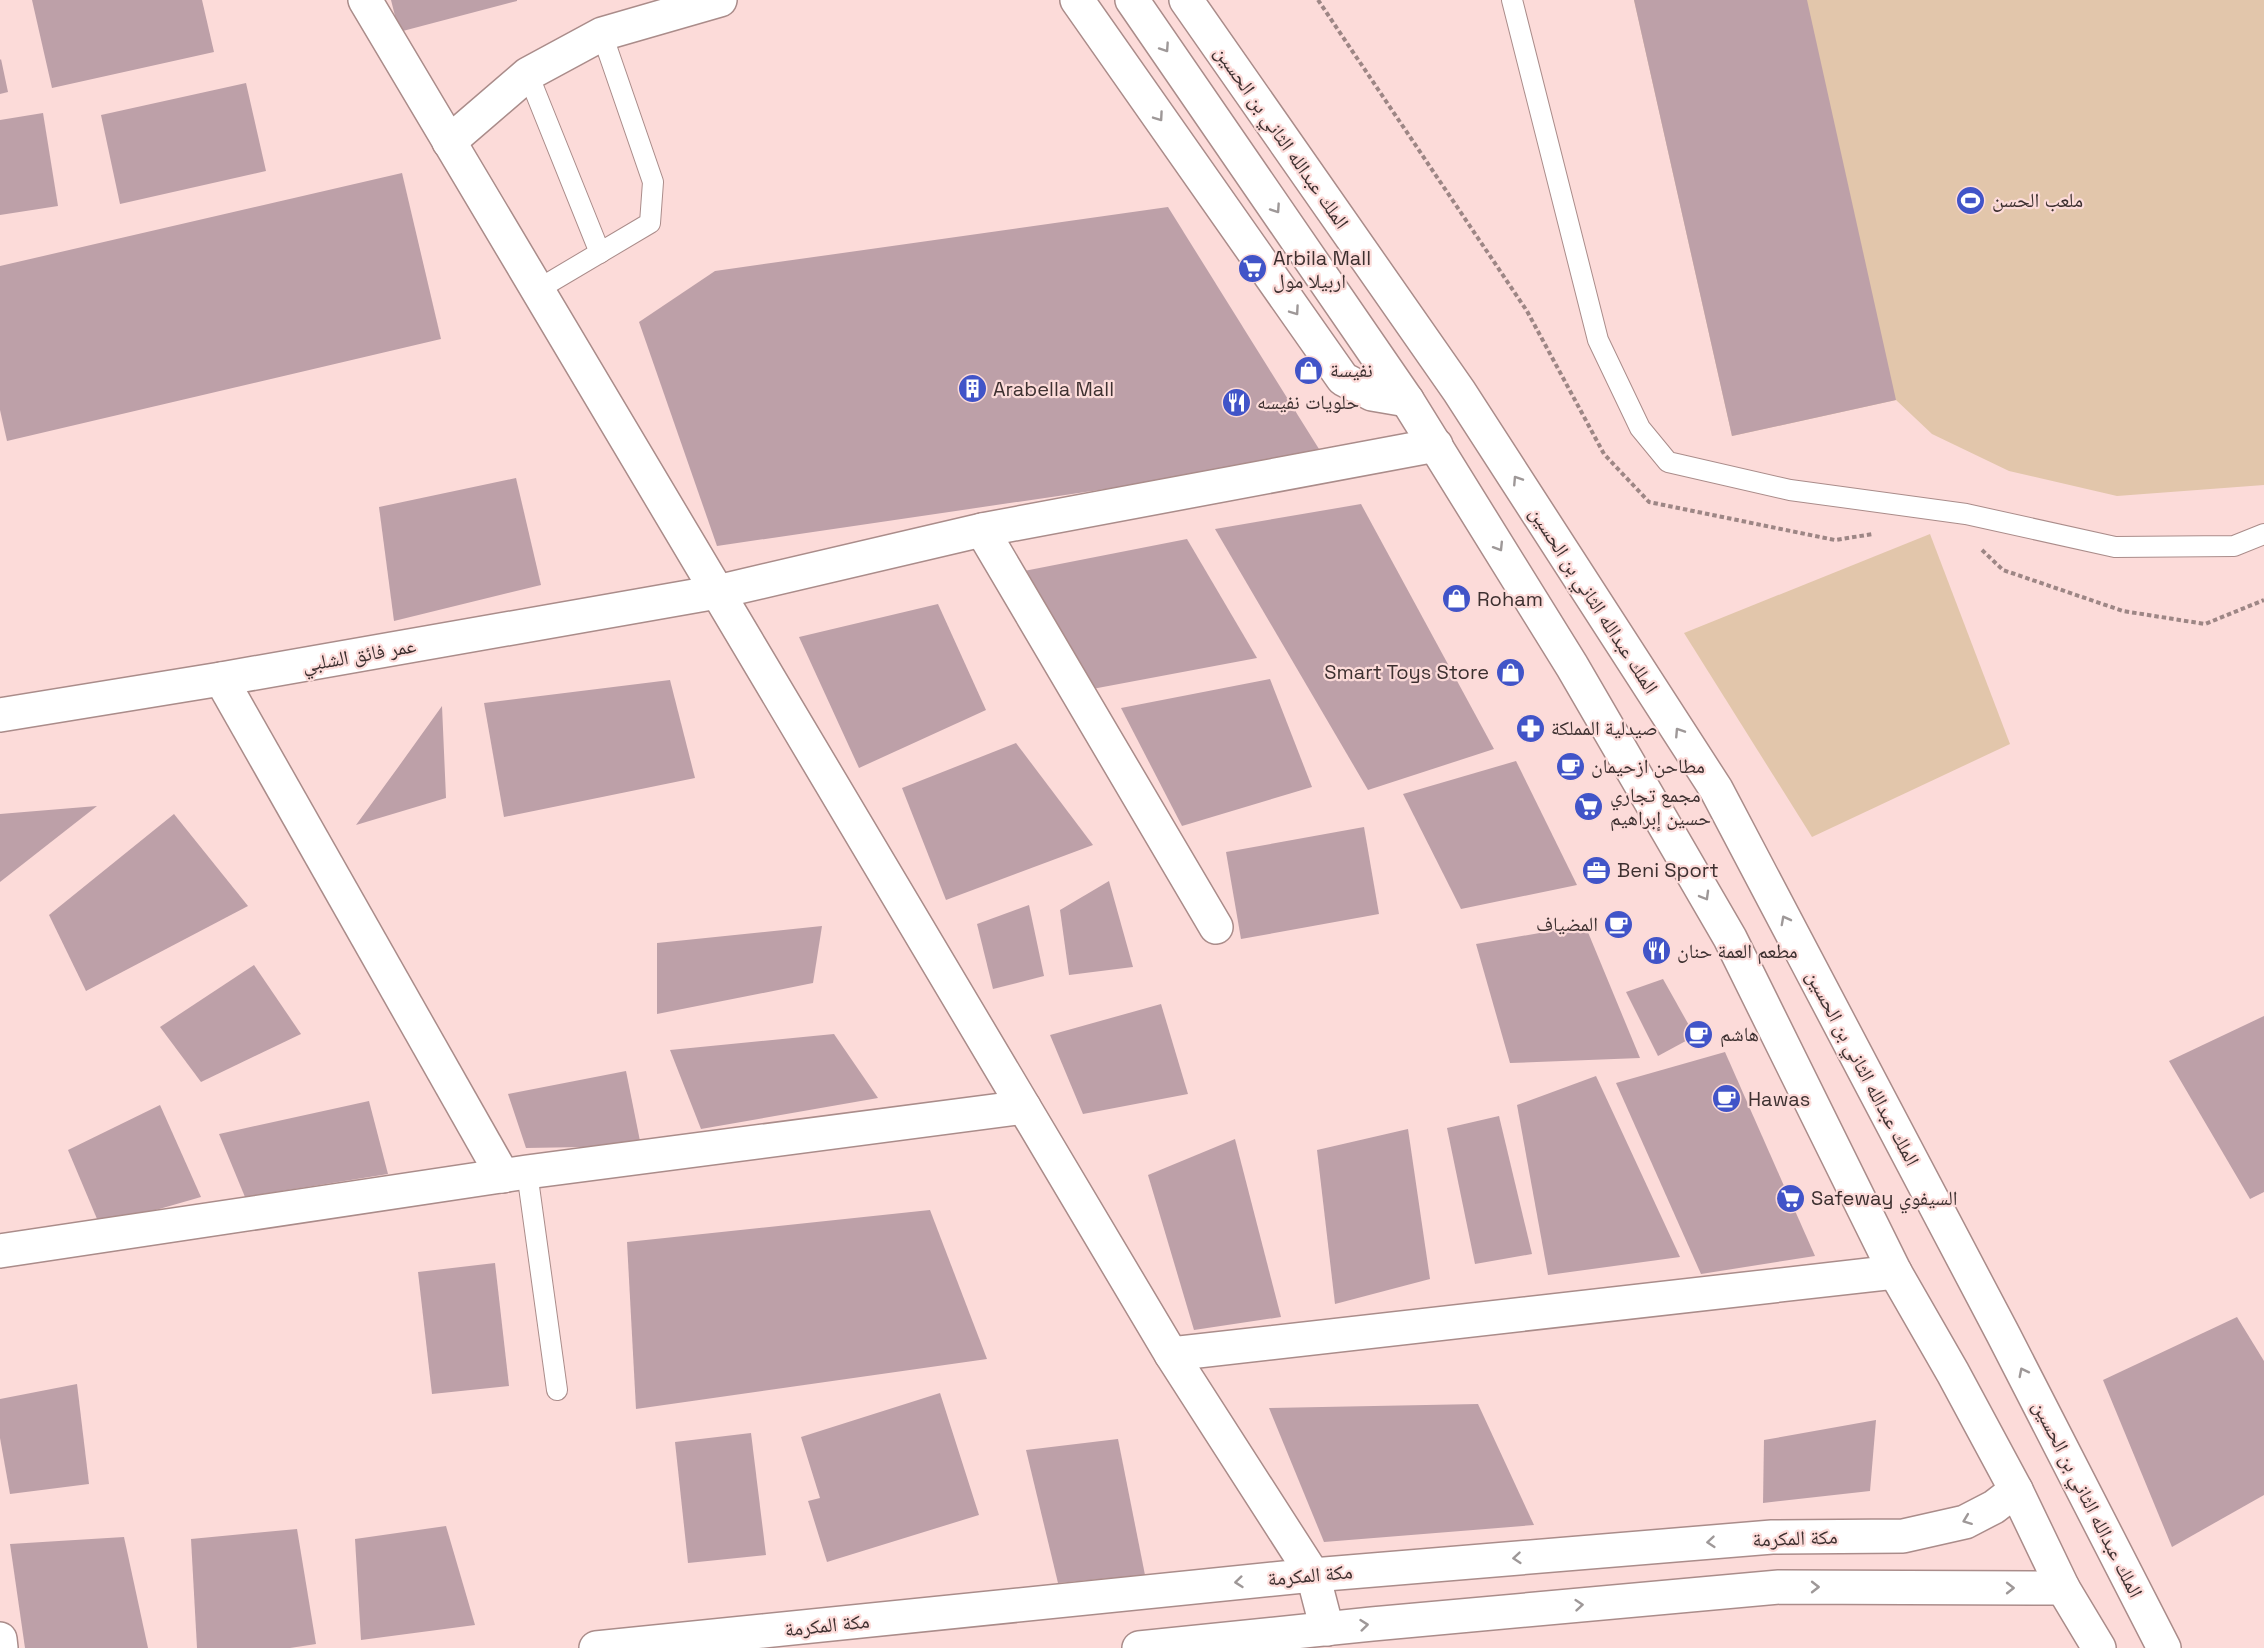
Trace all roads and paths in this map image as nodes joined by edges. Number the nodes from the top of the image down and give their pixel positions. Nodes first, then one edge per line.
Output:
1 (365, 0) edge
2 (720, 0) edge
3 (1077, 0) edge
4 (1132, 0) edge
5 (1186, 0) edge
6 (1318, 0) edge
7 (1512, 0) edge
8 (602, 34) junction
9 (528, 74) junction
10 (450, 142) junction
11 (600, 253) junction
12 (537, 290) junction
13 (1407, 400) junction
14 (1436, 446) junction
15 (982, 530) junction
16 (1882, 532) dead end
17 (2264, 534) edge
18 (1979, 548) dead end
19 (717, 592) junction
20 (2264, 600) edge
21 (221, 679) junction
22 (0, 716) edge
23 (1216, 927) dead end
24 (1024, 1107) junction
25 (515, 1174) junction
26 (0, 1251) edge
27 (1895, 1272) junction
28 (1171, 1354) junction
29 (556, 1390) dead end
30 (2016, 1490) junction
31 (1772, 1538) junction
32 (1313, 1575) junction
33 (1779, 1587) junction
34 (2063, 1588) junction
35 (1327, 1629) junction
36 (0, 1639) edge
37 (1, 1648) edge
38 (596, 1648) edge
39 (1139, 1648) edge
40 (2099, 1648) edge
41 (2164, 1648) edge

1 - 10 street
2 - 8 street
3 -> 13 street
4 -> 13 street
41 -> 5 street, الملك عبدالله الثاني بن الحسين
6 - 16 path
7 - 17 lane
8 - 9 street
8 - 11 lane
9 - 10 street
9 - 11 lane
10 - 12 street
11 - 12 lane
12 - 19 street
13 - 14 street
14 - 15 street, عمر فائق الشلبي
14 -> 27 street
15 - 19 street, عمر فائق الشلبي
15 - 23 street
18 - 20 path
19 - 21 street, عمر فائق الشلبي
19 - 24 street
21 - 22 street, عمر فائق الشلبي
21 - 25 street
24 - 25 street
24 - 28 street
25 - 26 street
25 - 29 lane
27 - 28 street
27 - 30 street
28 - 32 street
30 -> 31 street, مكة المكرمة
30 - 34 street
31 -> 32 street, مكة المكرمة
31 - 33 street
32 - 35 street
32 -> 38 street, مكة المكرمة
33 -> 34 street
35 -> 33 street
34 - 40 street
35 - 39 street
36 - 37 street

